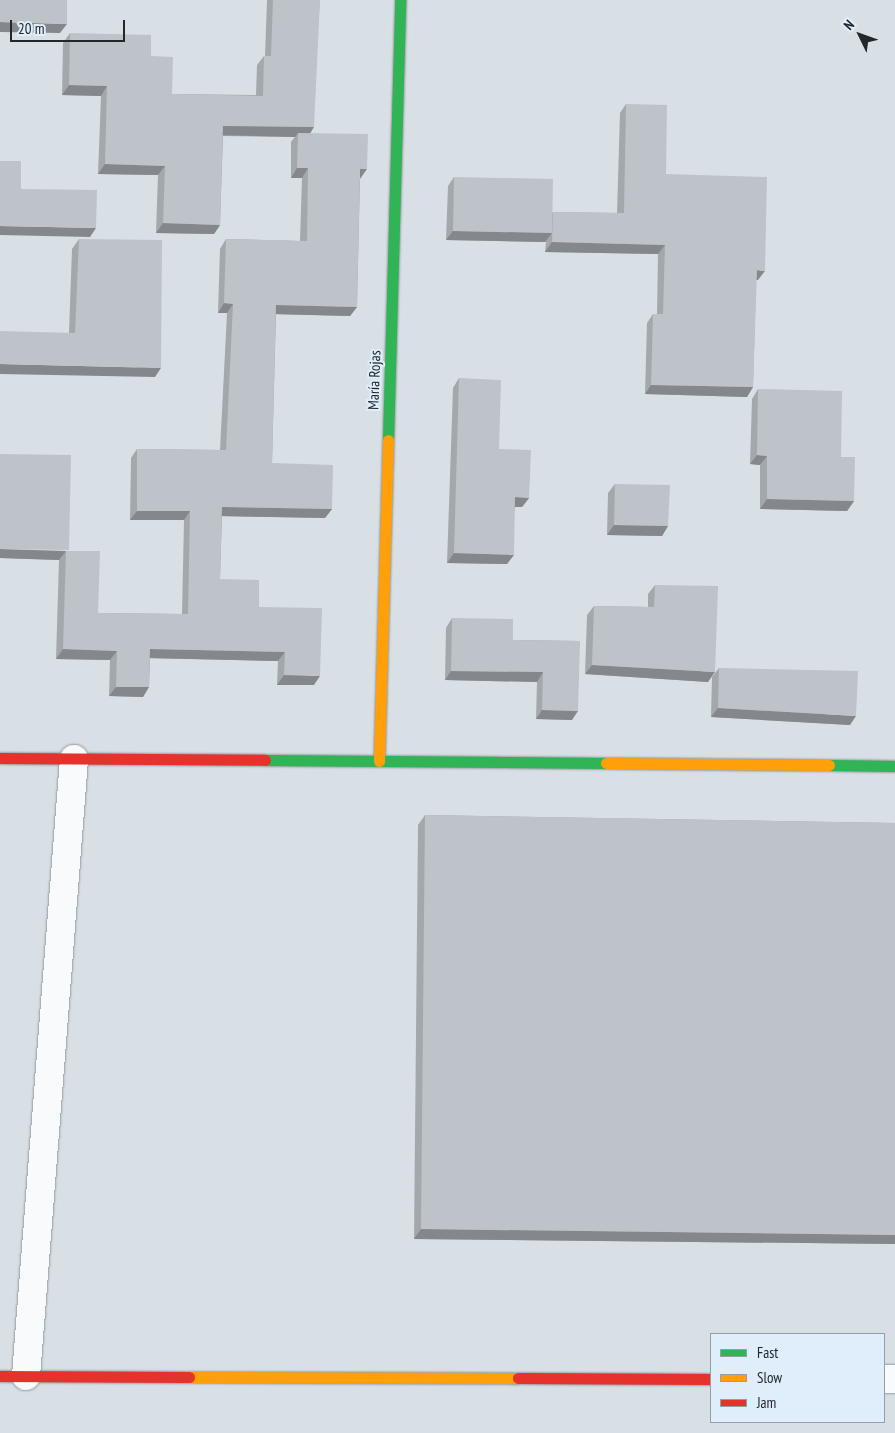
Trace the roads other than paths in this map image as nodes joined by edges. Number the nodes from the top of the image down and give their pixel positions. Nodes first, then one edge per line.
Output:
1 (400, 0) edge
2 (0, 758) edge
3 (74, 759) junction
4 (379, 761) junction
5 (895, 766) edge
6 (13, 1376) edge
7 (710, 1379) edge

1 - 4 street, María Rojas
2 - 3 street
3 - 4 street
3 - 6 street
4 - 5 street
6 - 7 street

